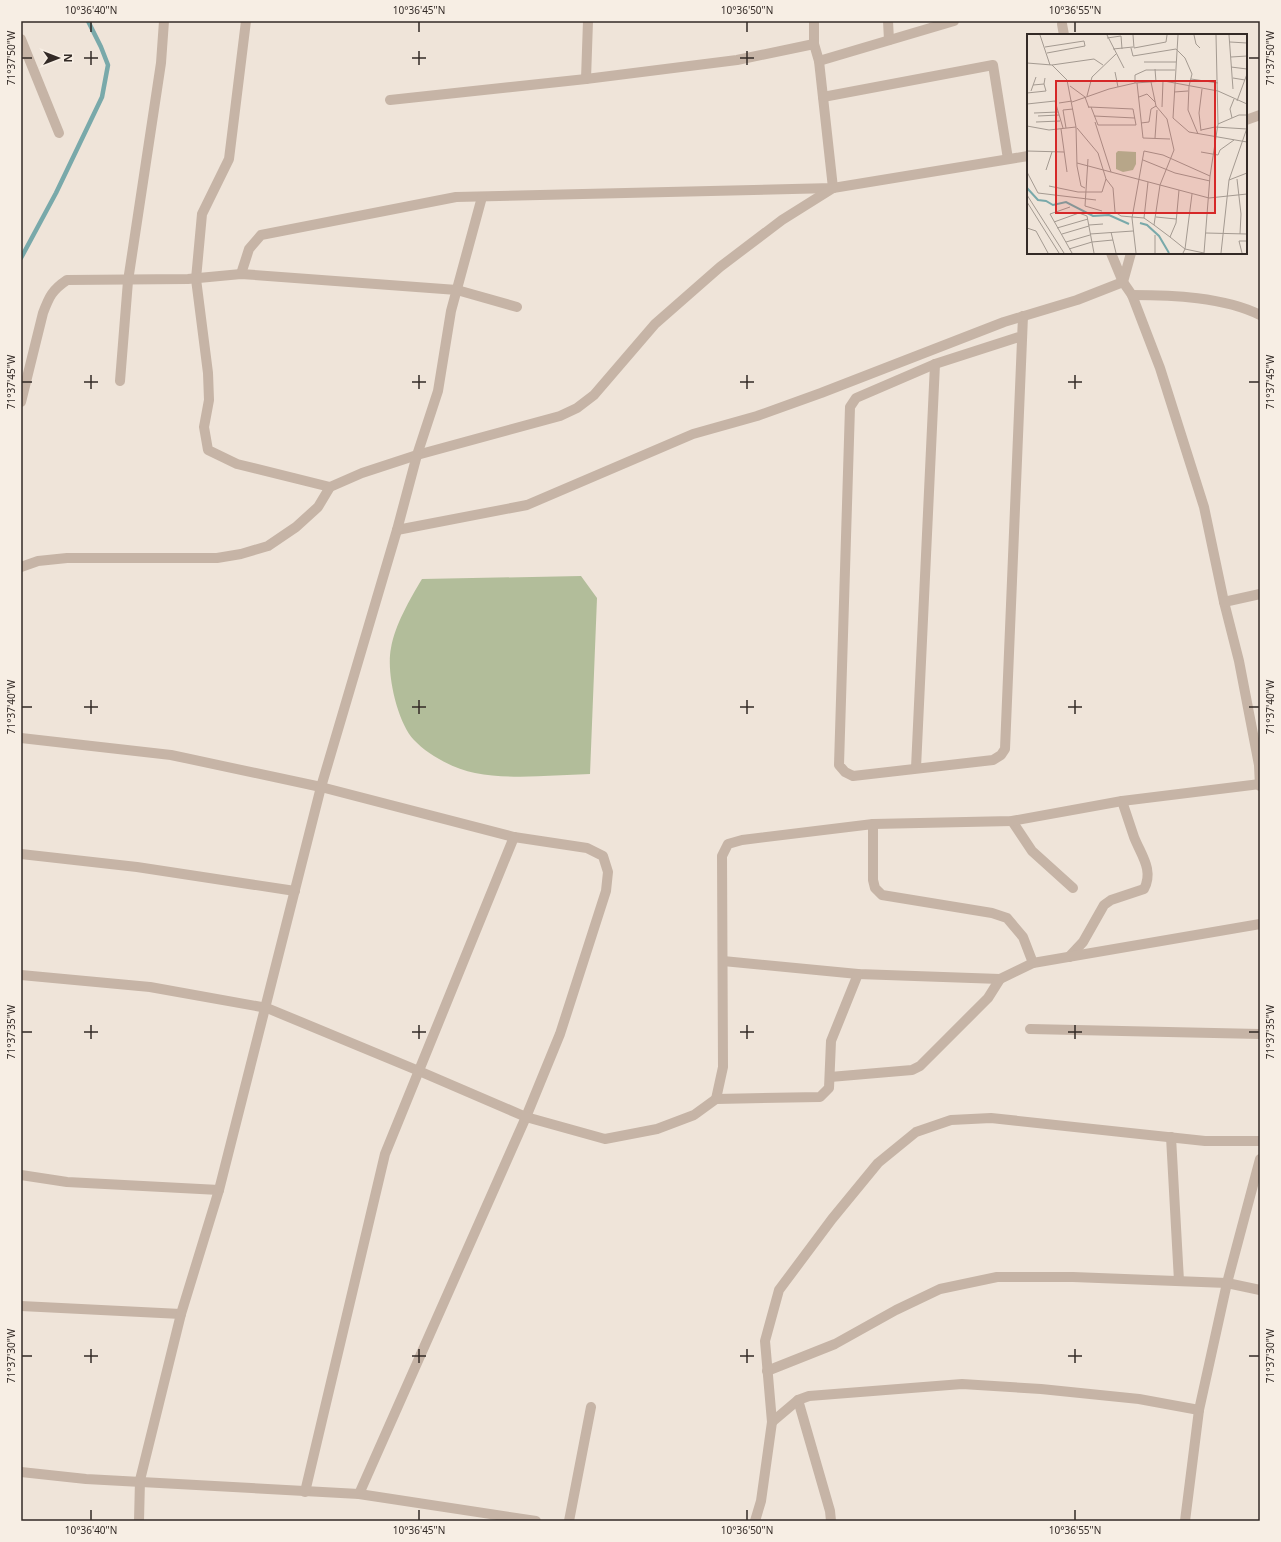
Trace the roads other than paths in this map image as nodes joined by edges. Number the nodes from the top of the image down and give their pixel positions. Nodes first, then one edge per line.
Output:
1 (164, 21) edge
2 (246, 21) edge
3 (588, 21) edge
4 (814, 21) edge
5 (888, 21) edge
6 (951, 21) edge
7 (1062, 24) dead end
8 (1064, 34) edge
9 (21, 38) edge
10 (889, 40) junction
11 (814, 44) junction
12 (819, 61) junction
13 (586, 79) junction
14 (823, 97) junction
15 (390, 100) dead end
16 (1260, 115) edge
17 (1247, 120) edge
18 (59, 133) dead end
19 (1027, 156) edge
20 (1008, 159) junction
21 (833, 188) junction
22 (482, 197) junction
23 (1111, 254) edge
24 (1131, 254) edge
25 (241, 274) junction
26 (196, 279) junction
27 (128, 281) junction
28 (1123, 282) junction
29 (457, 290) junction
30 (1132, 295) junction
31 (517, 307) dead end
32 (1260, 315) edge
33 (1023, 316) junction
34 (1022, 336) junction
35 (935, 364) junction
36 (120, 381) dead end
37 (21, 402) edge
38 (417, 455) junction
39 (330, 487) junction
40 (397, 530) junction
41 (21, 567) edge
42 (1260, 594) edge
43 (1224, 602) junction
44 (21, 738) edge
45 (1260, 765) edge
46 (916, 768) junction
47 (1260, 785) edge
48 (321, 787) junction
49 (1122, 801) junction
50 (1012, 821) junction
51 (872, 824) junction
52 (514, 837) junction
53 (21, 854) edge
54 (1073, 888) dead end
55 (295, 891) junction
56 (1260, 924) edge
57 (1069, 957) junction
58 (723, 961) junction
59 (1033, 964) junction
60 (858, 974) junction
61 (21, 975) edge
62 (1000, 979) junction
63 (267, 1008) junction
64 (1030, 1029) dead end
65 (1260, 1034) edge
66 (419, 1070) junction
67 (830, 1077) junction
68 (716, 1099) junction
69 (526, 1118) junction
70 (1171, 1137) junction
71 (1260, 1141) edge
72 (1260, 1159) edge
73 (21, 1175) edge
74 (219, 1190) junction
75 (1179, 1281) junction
76 (1227, 1283) junction
77 (1260, 1290) edge
78 (21, 1306) edge
79 (181, 1314) junction
80 (767, 1371) junction
81 (798, 1400) junction
82 (591, 1406) dead end
83 (1199, 1410) junction
84 (772, 1422) junction
85 (21, 1472) edge
86 (140, 1480) junction
87 (305, 1492) junction
88 (359, 1494) junction
89 (140, 1521) edge
90 (536, 1521) edge
91 (569, 1521) edge
92 (756, 1521) edge
93 (831, 1521) edge
94 (1185, 1521) edge

1 - 27 street
2 - 26 street
3 - 13 street
4 - 11 street
5 - 10 street
6 - 10 street
7 - 8 street
9 - 18 street
10 - 12 street
11 - 12 street
11 - 13 street
12 - 14 street
13 - 15 street
14 - 20 street
14 - 21 street
16 - 17 street
19 - 20 street
20 - 21 street
21 - 22 street
21 - 38 street
22 - 25 street
22 - 29 street
23 - 28 street
24 - 28 street
25 - 26 street
25 - 29 street
26 - 27 street
26 - 39 street
27 - 36 street
27 - 37 street
28 - 30 street
28 - 33 street
29 - 31 street
29 - 38 street
30 - 32 street
30 - 43 street
33 - 34 street
33 - 40 street
34 - 35 street
34 - 46 street
35 - 46 street
35 - 46 street
38 - 39 street
38 - 40 street
39 - 41 street
40 - 48 street
42 - 43 street
43 - 45 street
44 - 48 street
45 - 47 street
47 - 49 street
48 - 52 street
48 - 55 street
49 - 50 street
49 - 57 street
50 - 51 street
50 - 54 street
51 - 58 street
51 - 59 street
52 - 66 street
52 - 69 street
53 - 55 street
55 - 63 street
56 - 57 street
57 - 59 street
58 - 60 street
58 - 68 street
59 - 62 street
60 - 62 street
60 - 67 street
61 - 63 street
62 - 67 street
63 - 66 street
63 - 74 street
64 - 65 street
66 - 69 street
66 - 87 street
67 - 68 street
68 - 69 street
69 - 88 street
70 - 71 street
70 - 75 street
70 - 80 street
72 - 76 street
73 - 74 street
74 - 79 street
75 - 76 street
75 - 80 street
76 - 77 street
76 - 83 street
78 - 79 street
79 - 86 street
80 - 84 street
81 - 83 street
81 - 84 street
81 - 93 street
82 - 91 street
83 - 94 street
84 - 92 street
85 - 86 street
86 - 87 street
86 - 89 street
87 - 88 street
88 - 90 street

